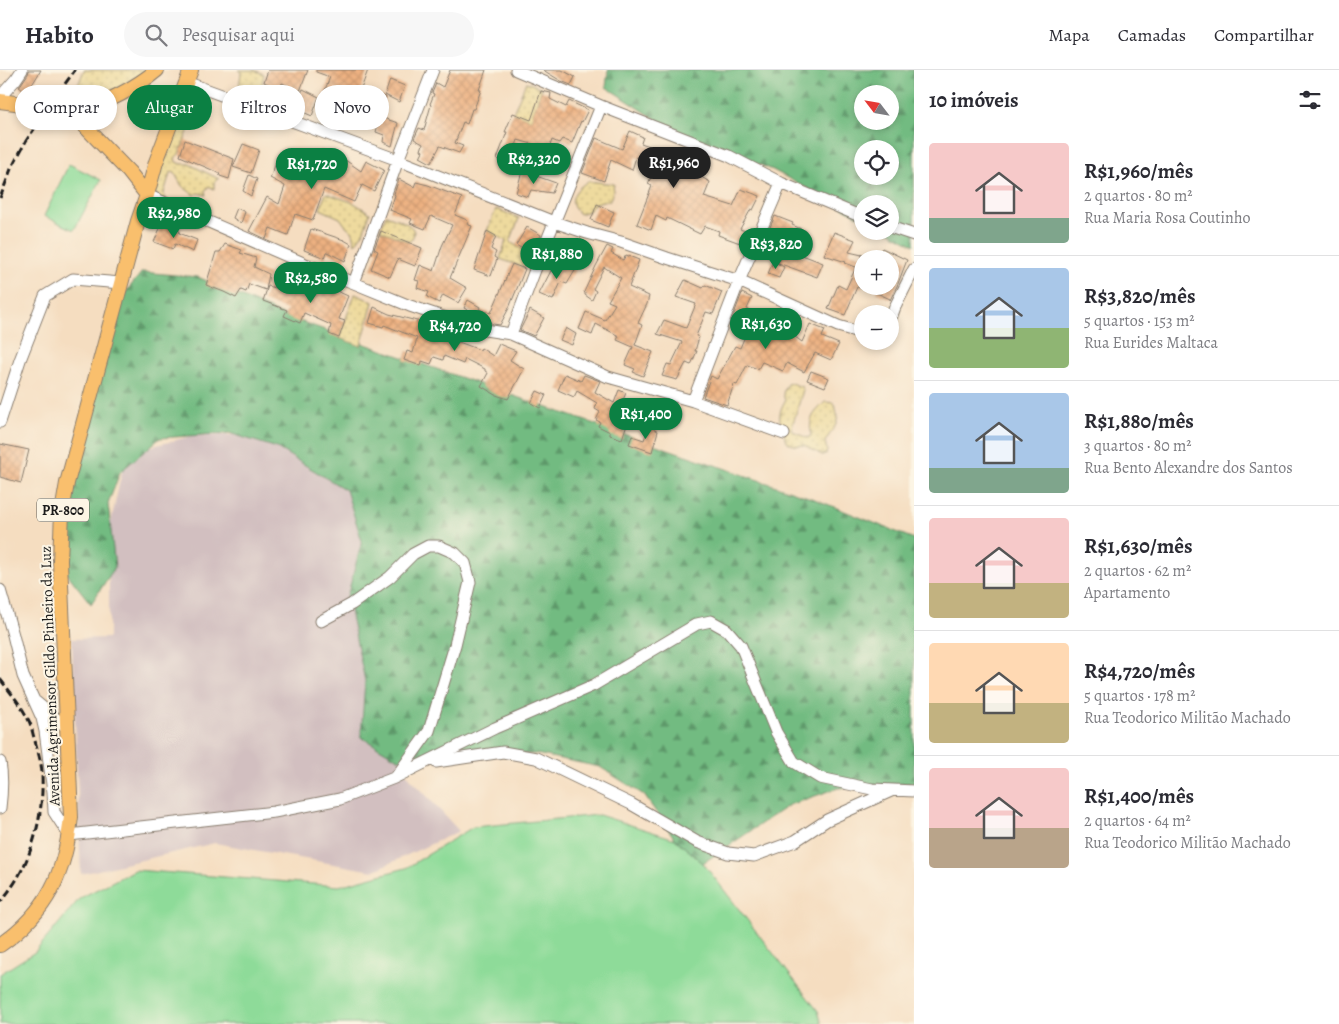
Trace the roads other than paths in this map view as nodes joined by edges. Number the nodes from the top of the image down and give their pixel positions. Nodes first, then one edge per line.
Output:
1 (22, 70) edge
2 (157, 70) edge
3 (434, 70) edge
4 (516, 70) edge
5 (189, 76) edge
6 (117, 96) edge
7 (0, 99) edge
8 (15, 102) edge
9 (602, 106) junction
10 (89, 130) edge
11 (398, 160) junction
12 (781, 183) junction
13 (147, 195) junction
14 (854, 214) edge
15 (554, 222) junction
16 (899, 229) edge
17 (914, 235) edge
18 (914, 269) edge
19 (739, 281) junction
20 (121, 282) junction
21 (354, 283) junction
22 (896, 305) edge
23 (854, 331) edge
24 (511, 334) junction
25 (693, 401) junction
26 (0, 422) edge
27 (784, 434) dead end
28 (0, 590) edge
29 (321, 621) dead end
30 (32, 699) junction
31 (68, 728) junction
32 (0, 762) edge
33 (425, 764) junction
34 (394, 778) junction
35 (892, 790) junction
36 (914, 791) edge
37 (0, 808) edge
38 (69, 835) junction
39 (0, 945) edge

1 - 7 street
2 - 6 main road
3 - 11 street
4 - 9 street
5 - 11 street
5 - 13 main road, Avenida Agrimensor Gildo Pinheiro da Luz / PR-800
7 - 8 main road
9 - 12 street
9 - 15 street
10 - 13 main road
11 - 15 street
11 - 21 street
12 - 14 street
12 - 19 street
13 - 20 main road, Avenida Agrimensor Gildo Pinheiro da Luz / PR-800
13 - 21 street
15 - 19 street
15 - 24 street
16 - 17 street
18 - 22 street
19 - 23 street
19 - 25 street
20 - 26 street
20 - 31 main road, Avenida Agrimensor Gildo Pinheiro da Luz / PR-800
21 - 24 street
24 - 25 street
25 - 27 street
28 - 30 street
29 - 34 street
30 - 31 street
30 - 38 street
31 - 38 main road, Avenida Agrimensor Gildo Pinheiro da Luz / PR-800
32 - 37 street
33 - 34 street
33 - 35 street
33 - 35 street
34 - 38 street
35 - 36 street
38 - 39 main road, Avenida Agrimensor Gildo Pinheiro da Luz / PR-800

